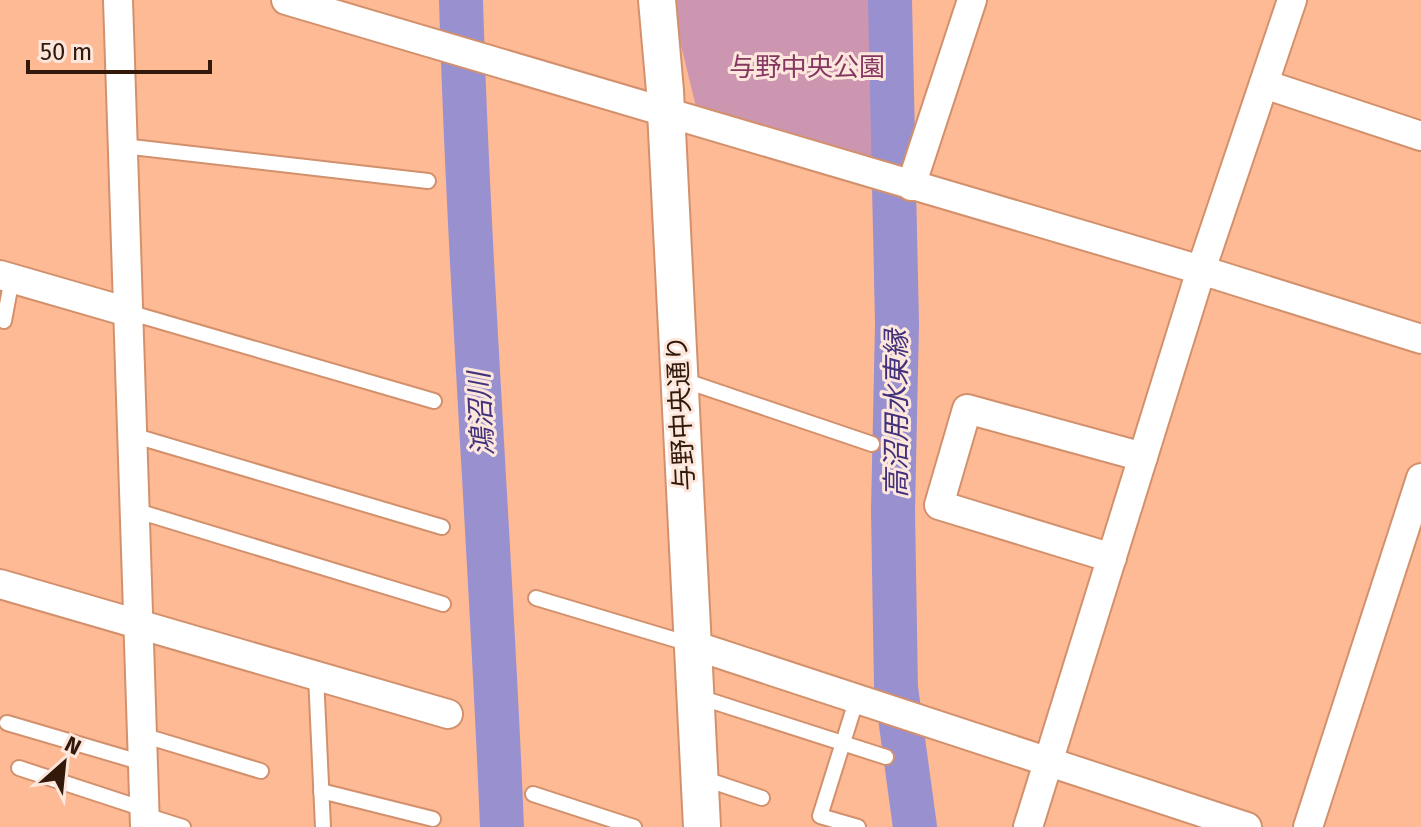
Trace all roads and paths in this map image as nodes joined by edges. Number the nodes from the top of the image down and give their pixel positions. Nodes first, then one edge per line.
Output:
1 (118, 0) edge
2 (286, 0) edge
3 (657, 0) edge
4 (972, 0) edge
5 (1292, 0) edge
6 (1264, 84) junction
7 (666, 113) junction
8 (1421, 136) edge
9 (123, 146) junction
10 (428, 181) dead end
11 (901, 182) junction
12 (1201, 270) junction
13 (6, 276) edge
14 (128, 312) junction
15 (4, 321) dead end
16 (1421, 339) edge
17 (679, 379) junction
18 (434, 401) dead end
19 (132, 435) junction
20 (872, 444) dead end
21 (1143, 457) junction
22 (1421, 478) edge
23 (134, 510) junction
24 (442, 527) dead end
25 (1112, 558) junction
26 (0, 584) edge
27 (536, 598) dead end
28 (443, 604) dead end
29 (138, 624) junction
30 (693, 645) junction
31 (316, 676) junction
32 (696, 696) junction
33 (857, 698) junction
34 (448, 714) dead end
35 (7, 723) dead end
36 (142, 735) junction
37 (843, 745) junction
38 (886, 757) dead end
39 (143, 763) junction
40 (1048, 763) junction
41 (19, 768) dead end
42 (261, 771) dead end
43 (699, 777) junction
44 (321, 791) junction
45 (533, 794) dead end
46 (762, 798) dead end
47 (145, 817) edge
48 (433, 819) dead end
49 (183, 827) edge
50 (323, 827) edge
51 (634, 827) edge
52 (702, 827) edge
53 (858, 827) edge
54 (1028, 827) edge
55 (1247, 827) edge
56 (1308, 827) edge

1 - 9 street
2 - 7 street
3 - 7 street, 与野中央通り
4 - 11 street
5 - 6 street
6 - 8 street
6 - 12 street
7 - 11 street
7 - 17 street, 与野中央通り
9 - 10 lane
9 - 14 street
11 - 12 street
12 - 16 street
12 - 21 street
13 - 14 street
13 - 15 lane
14 - 18 lane
14 - 19 street
17 - 20 lane
17 - 30 street, 与野中央通り
19 - 23 street
19 - 24 lane
21 - 25 street
21 - 25 street
22 - 56 street
23 - 28 lane
23 - 29 street
25 - 40 street
26 - 29 street
27 - 30 lane
29 - 31 street
29 - 36 street
30 - 32 street, 与野中央通り
30 - 33 street
31 - 34 street
31 - 44 lane
32 - 37 lane
32 - 43 street, 与野中央通り
33 - 37 lane
33 - 40 street
35 - 39 lane
36 - 39 street
36 - 42 lane
37 - 38 lane
37 - 53 lane
39 - 47 street
40 - 54 street
40 - 55 street
41 - 47 lane
43 - 46 lane
43 - 52 street, 与野中央通り
44 - 48 lane
44 - 50 lane
45 - 51 lane
47 - 49 lane

